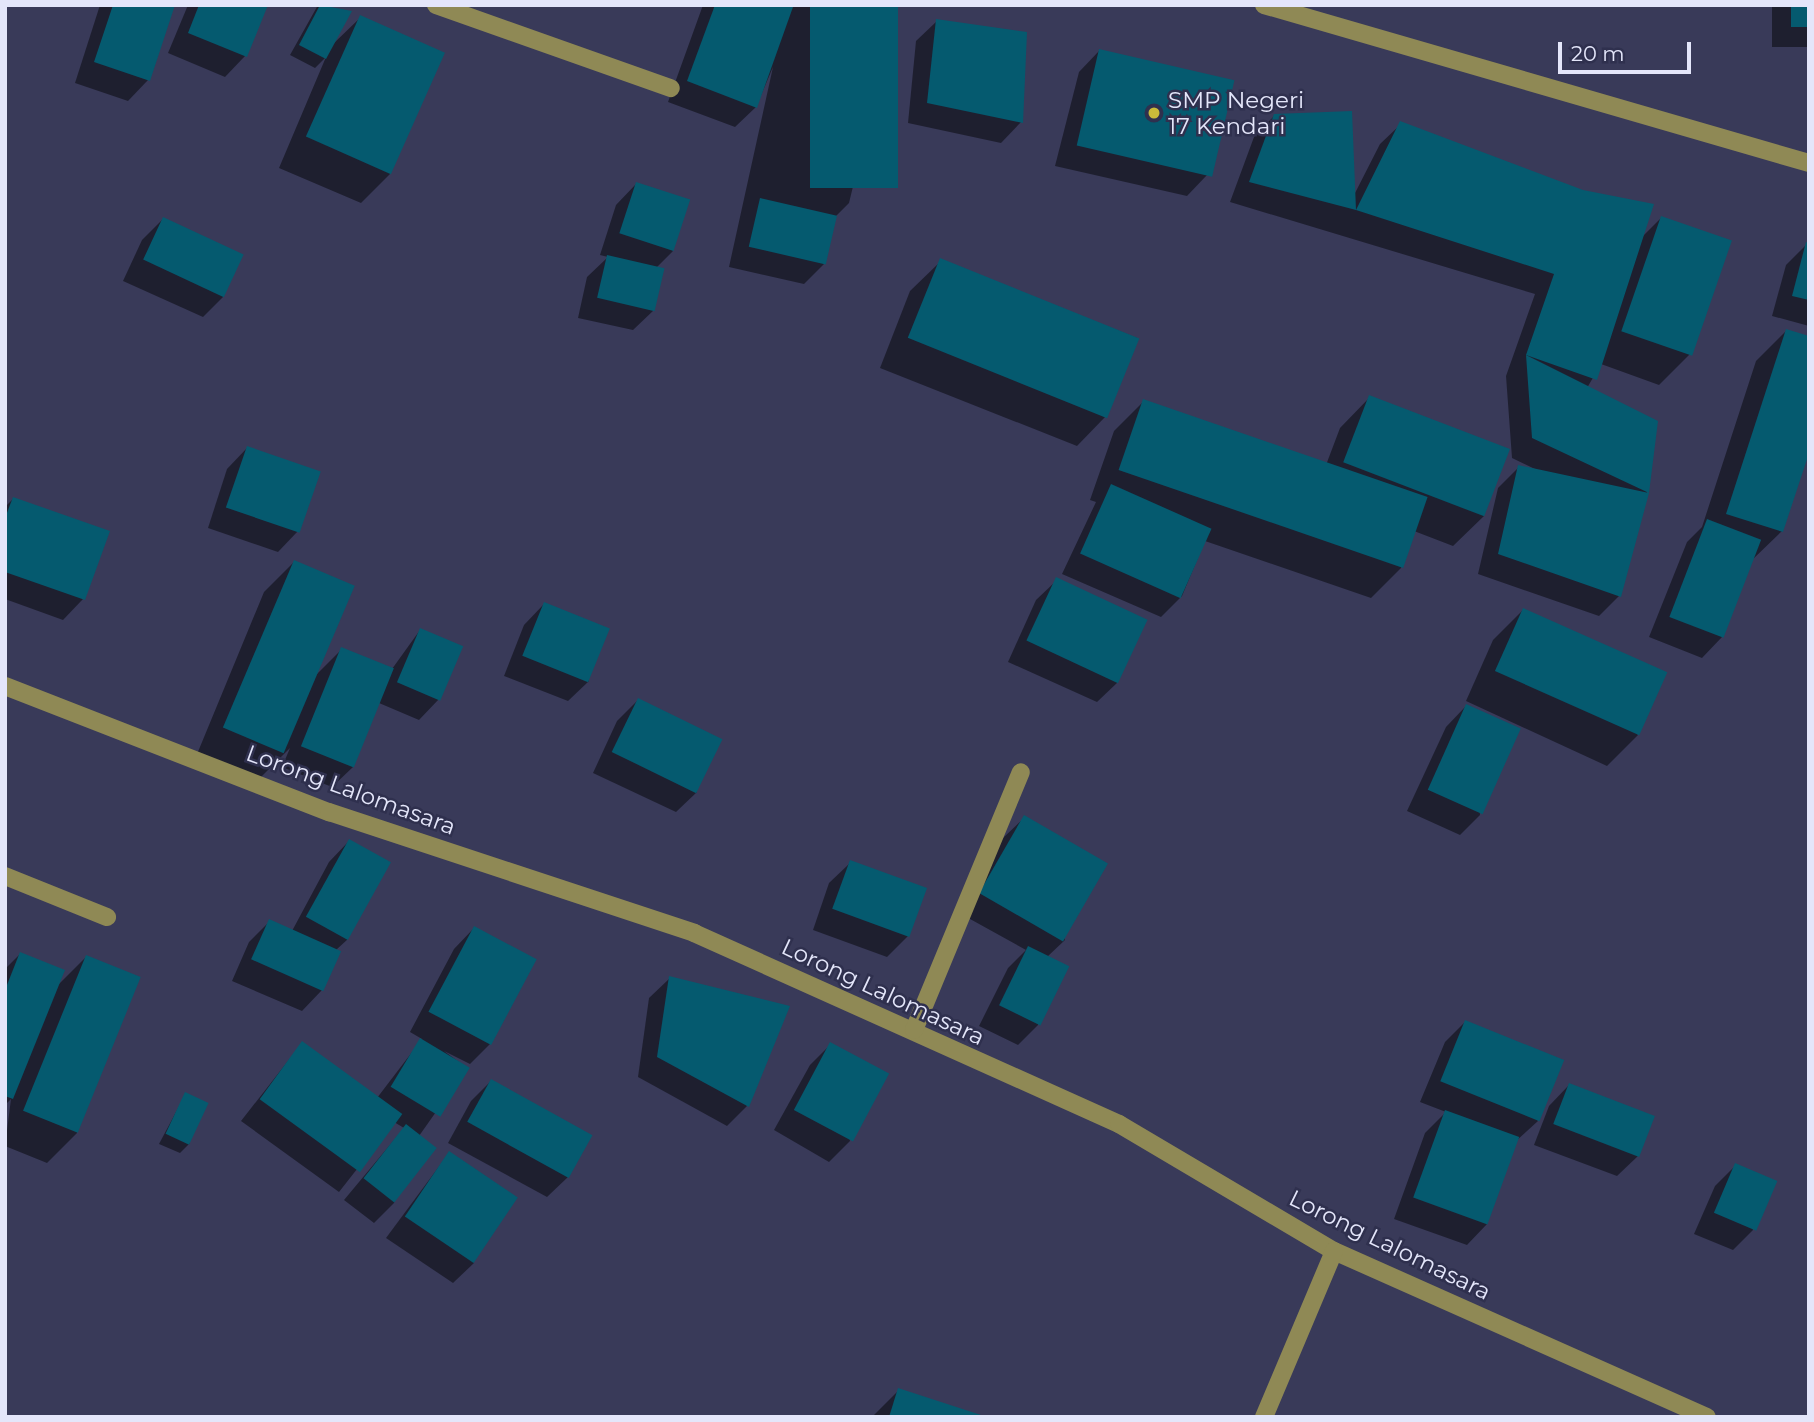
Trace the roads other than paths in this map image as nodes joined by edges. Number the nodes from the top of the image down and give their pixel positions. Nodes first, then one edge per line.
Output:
1 (436, 5) edge
2 (1264, 5) edge
3 (671, 88) dead end
4 (1809, 163) edge
5 (5, 686) edge
6 (1021, 772) dead end
7 (5, 876) edge
8 (107, 917) dead end
9 (914, 1030) junction
10 (1334, 1251) junction
11 (1264, 1417) edge
12 (1707, 1417) edge

1 - 3 street
2 - 4 street
5 - 9 street, Lorong Lalomasara
6 - 9 street
7 - 8 street
9 - 10 street, Lorong Lalomasara
10 - 11 street
10 - 12 street, Lorong Lalomasara

